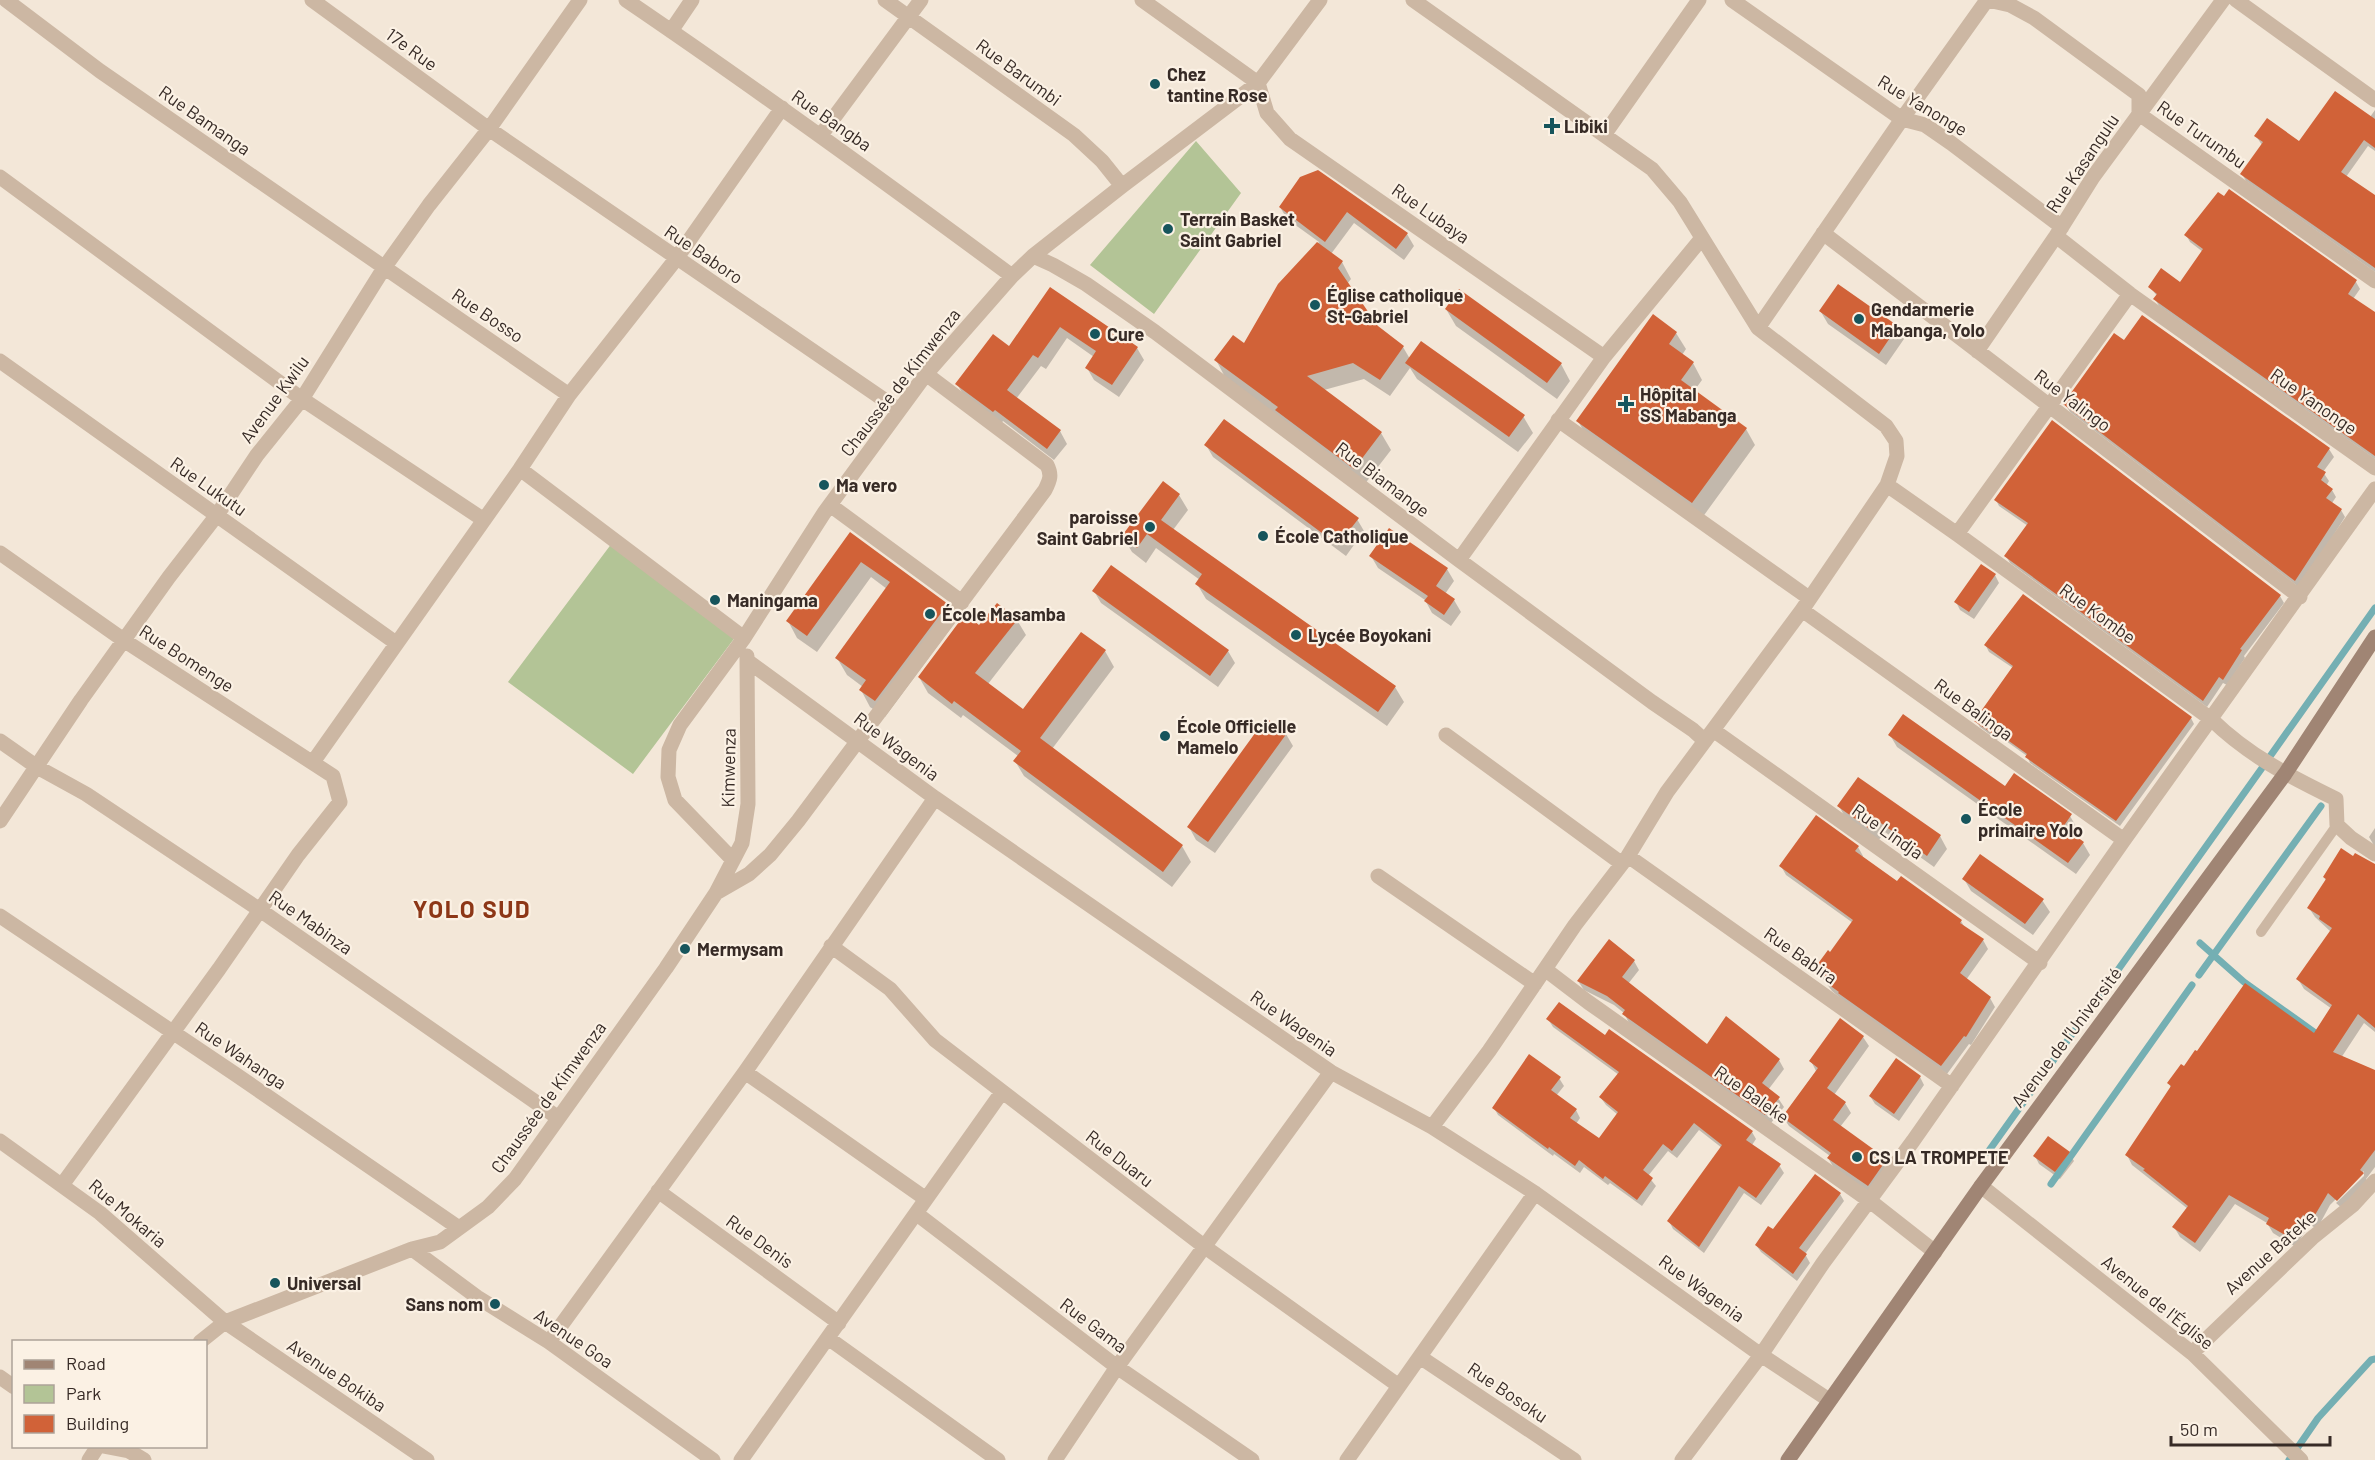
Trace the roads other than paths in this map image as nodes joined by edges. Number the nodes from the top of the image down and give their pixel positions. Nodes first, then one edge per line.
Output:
1 (6, 0) edge
2 (312, 0) edge
3 (580, 0) edge
4 (626, 0) edge
5 (692, 0) edge
6 (885, 0) edge
7 (921, 0) edge
8 (1142, 0) edge
9 (1320, 0) edge
10 (1413, 0) edge
11 (1699, 0) edge
12 (1732, 0) edge
13 (1987, 0) edge
14 (2223, 0) edge
15 (2236, 0) edge
16 (908, 16) junction
17 (671, 31) junction
18 (1258, 83) junction
19 (2375, 100) edge
20 (782, 108) junction
21 (2139, 114) junction
22 (1902, 118) junction
23 (489, 129) junction
24 (821, 135) junction
25 (1604, 135) junction
26 (0, 177) edge
27 (1122, 186) junction
28 (2059, 231) junction
29 (1823, 234) junction
30 (1702, 238) junction
31 (1033, 256) junction
32 (676, 258) junction
33 (384, 268) junction
34 (1012, 276) junction
35 (2375, 281) edge
36 (2130, 294) junction
37 (1758, 328) junction
38 (1977, 351) junction
39 (1604, 357) junction
40 (0, 361) edge
41 (926, 374) junction
42 (569, 394) junction
43 (302, 399) junction
44 (2050, 407) junction
45 (898, 410) junction
46 (1558, 420) junction
47 (2375, 468) edge
48 (520, 469) junction
49 (1887, 485) junction
50 (2375, 489) edge
51 (830, 505) junction
52 (216, 515) junction
53 (484, 520) junction
54 (1957, 534) junction
55 (0, 553) edge
56 (1459, 560) junction
57 (2300, 597) junction
58 (962, 602) junction
59 (1805, 604) junction
60 (2375, 637) edge
61 (744, 638) junction
62 (124, 641) junction
63 (396, 643) junction
64 (749, 662) junction
65 (2211, 719) junction
66 (1446, 735) dead end
67 (1709, 735) junction
68 (0, 741) edge
69 (859, 741) junction
70 (313, 762) junction
71 (37, 767) junction
72 (2285, 774) junction
73 (935, 798) junction
74 (0, 821) edge
75 (2337, 825) junction
76 (2124, 840) junction
77 (2375, 854) edge
78 (1624, 859) junction
79 (733, 860) junction
80 (1378, 876) dead end
81 (716, 893) junction
82 (260, 910) junction
83 (0, 916) edge
84 (2261, 932) dead end
85 (831, 946) junction
86 (2040, 963) junction
87 (1546, 970) junction
88 (1535, 984) junction
89 (172, 1033) junction
90 (745, 1072) junction
91 (1331, 1072) junction
92 (1952, 1086) junction
93 (1002, 1092) junction
94 (557, 1117) junction
95 (1432, 1127) junction
96 (0, 1142) edge
97 (2375, 1181) edge
98 (62, 1185) junction
99 (1981, 1186) junction
100 (658, 1191) junction
101 (1535, 1193) junction
102 (926, 1199) junction
103 (1870, 1201) junction
104 (917, 1214) junction
105 (459, 1228) junction
106 (1205, 1247) junction
107 (412, 1249) junction
108 (1935, 1252) junction
109 (225, 1322) junction
110 (839, 1323) junction
111 (828, 1338) junction
112 (201, 1340) edge
113 (549, 1342) junction
114 (2192, 1353) junction
115 (1761, 1355) junction
116 (1420, 1357) junction
117 (1117, 1367) junction
118 (1399, 1386) junction
119 (1829, 1400) junction
120 (99, 1448) edge
121 (112, 1448) edge
122 (88, 1460) edge
123 (144, 1460) edge
124 (427, 1460) edge
125 (713, 1460) edge
126 (741, 1460) edge
127 (998, 1460) edge
128 (1055, 1460) edge
129 (1252, 1460) edge
130 (1347, 1460) edge
131 (1574, 1460) edge
132 (1682, 1460) edge
133 (1788, 1460) edge
134 (2301, 1460) edge

1 - 33 street, Rue Bamanga
2 - 23 street, 17e Rue
3 - 23 street, Avenue Kwilu
4 - 17 street, Rue Bangba
5 - 17 street
6 - 16 street, Rue Barumbi
7 - 16 street
8 - 18 street
9 - 18 street, Chaussée de Kimwenza
10 - 25 street
11 - 25 street
12 - 22 street, Rue Yanonge
13 - 21 street, Rue Turumbu
13 - 22 street
14 - 21 street, Rue Kasangulu
15 - 19 street
16 - 24 street
16 - 27 street, Rue Barumbi
17 - 20 street, Rue Bangba
18 - 27 street, Chaussée de Kimwenza
18 - 39 street, Rue Lubaya
20 - 24 street, Rue Bangba
20 - 32 street
21 - 28 street, Rue Kasangulu
21 - 35 street, Rue Turumbu
22 - 28 street, Rue Yanonge
22 - 29 street
23 - 32 street, Rue Baboro
23 - 33 street, Avenue Kwilu
24 - 34 street, Rue Bangba
25 - 30 street
26 - 43 street
27 - 31 street, Chaussée de Kimwenza
28 - 36 street, Rue Yanonge
28 - 38 street, Rue Kasangulu
29 - 37 street
29 - 38 street, Rue Yalingo
30 - 37 street
30 - 39 street
31 - 34 street, Chaussée de Kimwenza
31 - 56 street, Rue Biamange
32 - 42 street
32 - 45 street, Rue Baboro
33 - 42 street, Rue Bosso
33 - 43 street, Avenue Kwilu
34 - 41 street, Chaussée de Kimwenza
36 - 44 street
36 - 47 street, Rue Yanonge
37 - 49 street
38 - 44 street, Rue Yalingo
39 - 46 street
40 - 52 street, Rue Lukutu
41 - 45 street, Chaussée de Kimwenza
41 - 58 street
42 - 48 street
43 - 52 street, Avenue Kwilu
43 - 53 street
44 - 54 street
44 - 57 street, Rue Yalingo
45 - 51 street, Chaussée de Kimwenza
46 - 56 street
46 - 59 street, Rue Balinga
48 - 53 street
48 - 61 street
49 - 54 street, Rue Kombe
49 - 59 street
50 - 57 street
51 - 58 street
51 - 61 street, Chaussée de Kimwenza
52 - 62 street, Avenue Kwilu
52 - 63 street, Rue Lukutu
53 - 63 street
54 - 65 street, Rue Kombe
55 - 62 street, Rue Bomenge
56 - 67 street, Rue Biamange
57 - 65 street
58 - 69 street
59 - 67 street
59 - 76 street, Rue Balinga
60 - 72 main road, Avenue de l’Université
61 - 64 street, Kimwenza
61 - 79 street, Chaussée de Kimwenza
62 - 70 street, Rue Bomenge
62 - 71 street, Avenue Kwilu
63 - 70 street
64 - 69 street, Rue Wagenia
64 - 79 street, Kimwenza
65 - 72 street, Rue Kombe
65 - 76 street
66 - 78 street, Rue Babira
67 - 78 street
67 - 86 street, Rue Lindja
68 - 71 street, Rue Mabinza
69 - 73 street, Rue Wagenia
69 - 81 street
70 - 82 street, Rue Bomenge
71 - 74 street, Avenue Kwilu
71 - 82 street, Rue Mabinza
72 - 75 street, Rue Kombe
72 - 99 main road, Avenue de l’Université
73 - 85 street
73 - 91 street, Rue Wagenia
75 - 77 street
75 - 84 lane
76 - 86 street
78 - 87 street
78 - 92 street, Rue Babira
79 - 81 street, Kimwenza
80 - 88 street
81 - 94 street, Chaussée de Kimwenza
82 - 89 street
82 - 94 street, Rue Mabinza
83 - 89 street, Rue Wahanga
85 - 90 street
85 - 93 street, Rue Duaru
86 - 92 street
87 - 88 street
87 - 103 street, Rue Baleke
88 - 95 street
89 - 98 street
89 - 105 street, Rue Wahanga
90 - 100 street
90 - 102 street
91 - 95 street, Rue Wagenia
91 - 106 street
92 - 103 street
93 - 102 street
93 - 106 street, Rue Duaru
94 - 105 street, Chaussée de Kimwenza
95 - 101 street, Rue Wagenia
96 - 98 street, Rue Mokaria
97 - 114 street, Avenue Bateke
98 - 109 street, Rue Mokaria
99 - 108 main road, Avenue de l’Université
99 - 114 street, Avenue de l'Église
100 - 110 street, Rue Denis
100 - 113 street
101 - 115 street, Rue Wagenia
101 - 116 street
102 - 104 street
103 - 108 street, Rue Baleke
103 - 115 street
104 - 110 street
104 - 117 street, Rue Gama
105 - 107 street, Chaussée de Kimwenza
106 - 117 street
106 - 118 street, Rue Duaru
107 - 109 street, Chaussée de Kimwenza
107 - 113 street, Avenue Goa
108 - 119 main road, Avenue de l’Université
109 - 112 street, Chaussée de Kimwenza
109 - 124 street, Avenue Bokiba
110 - 111 street
111 - 126 street
111 - 127 street
113 - 125 street, Avenue Goa
114 - 134 street, Avenue de l'Église
115 - 119 street, Rue Wagenia
115 - 132 street
116 - 118 street
116 - 131 street, Rue Bosoku
117 - 128 street
117 - 129 street, Rue Gama
118 - 130 street
119 - 133 main road, Avenue de l’Université
120 - 122 street
121 - 123 street

